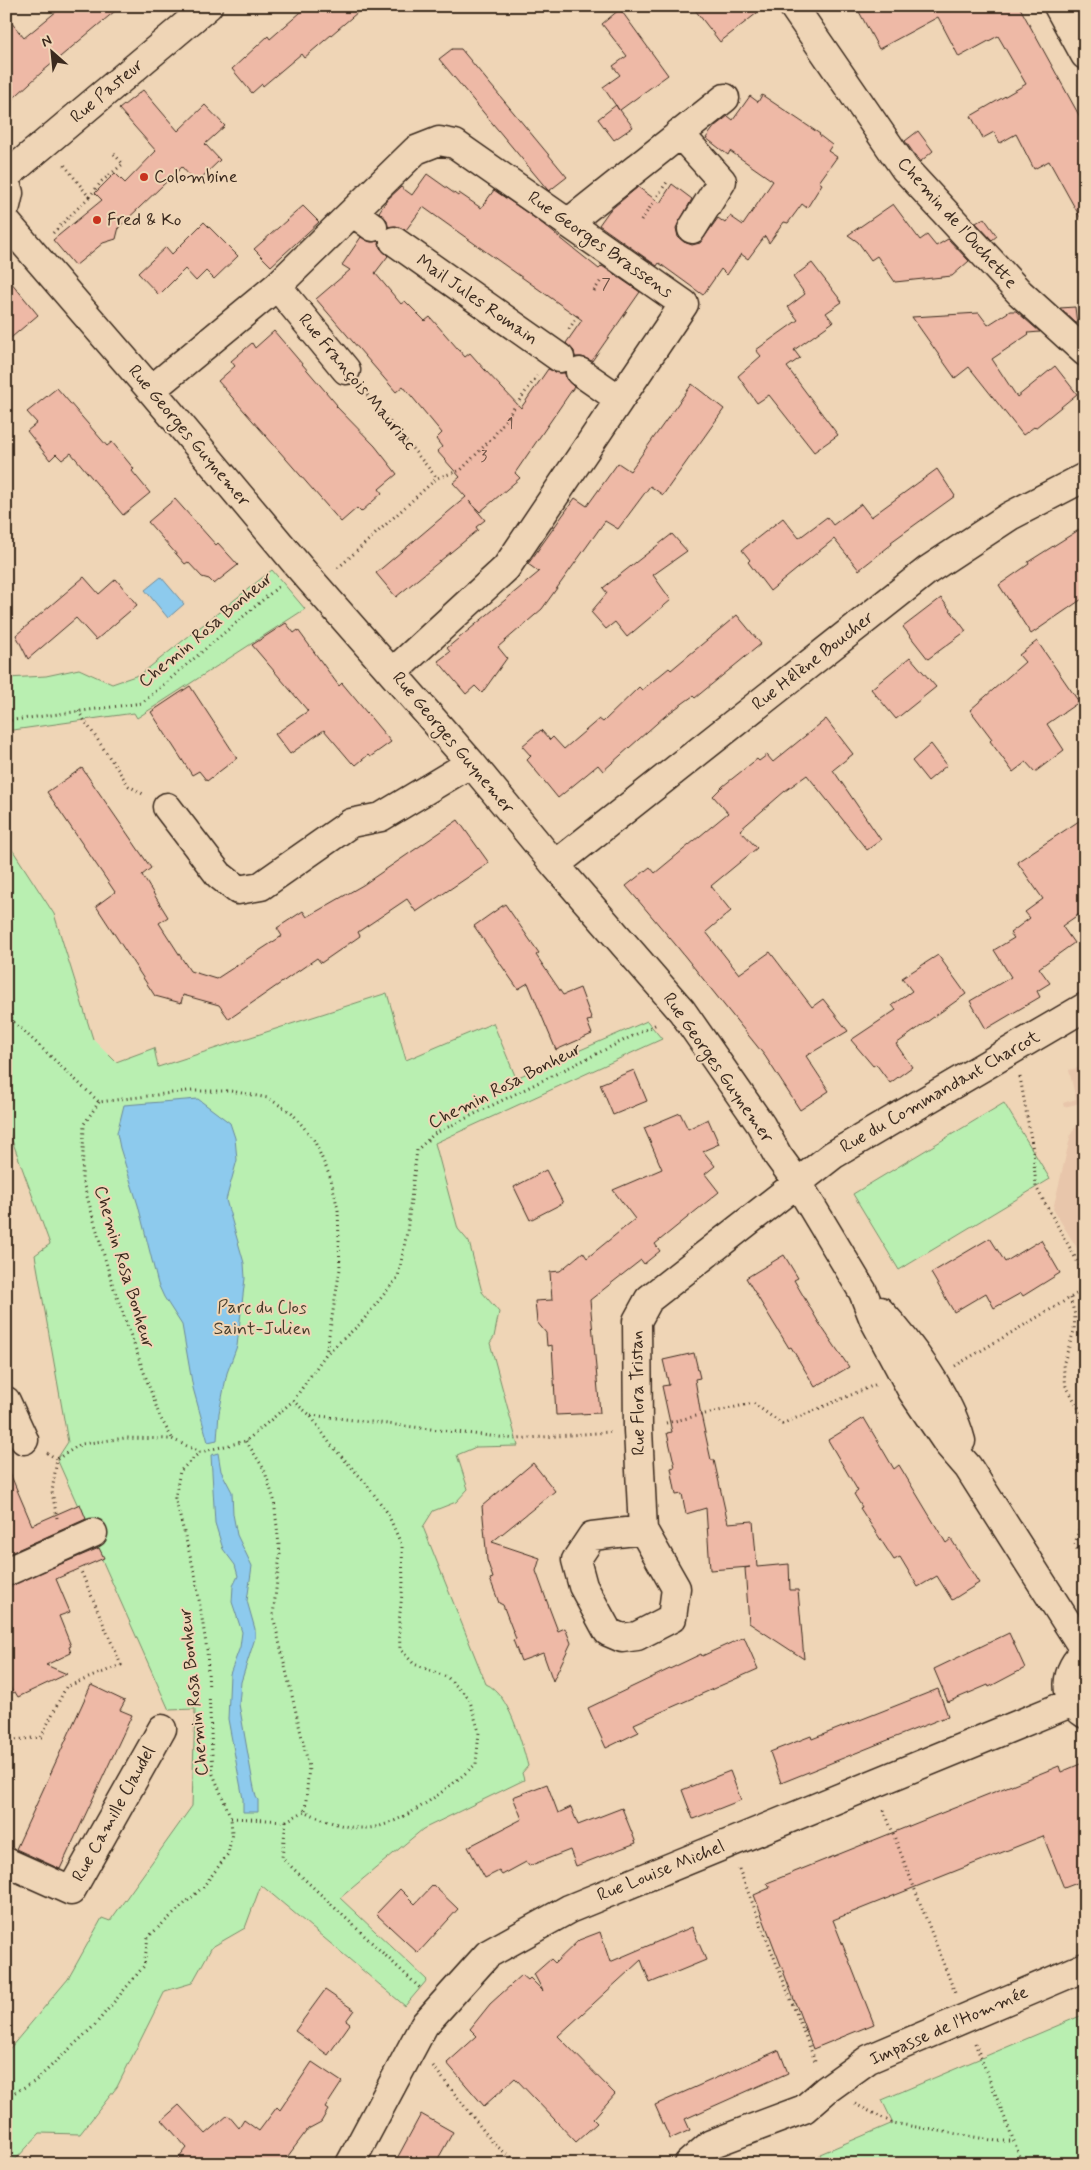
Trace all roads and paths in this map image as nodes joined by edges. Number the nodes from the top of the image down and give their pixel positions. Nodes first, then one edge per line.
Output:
1 (208, 6) edge
2 (793, 6) edge
3 (1058, 6) edge
4 (1085, 55) edge
5 (725, 98) dead end
6 (679, 133) junction
7 (114, 154) dead end
8 (59, 158) dead end
9 (6, 176) edge
10 (6, 184) edge
11 (89, 197) junction
12 (6, 206) edge
13 (6, 222) edge
14 (568, 223) junction
15 (374, 227) junction
16 (692, 229) dead end
17 (50, 236) dead end
18 (277, 286) junction
19 (579, 314) dead end
20 (1085, 352) edge
21 (564, 361) junction
22 (346, 370) joint
23 (151, 390) junction
24 (618, 399) junction
25 (1085, 477) edge
26 (436, 478) junction
27 (309, 578) junction
28 (392, 673) junction
29 (78, 711) junction
30 (6, 721) edge
31 (471, 763) junction
32 (167, 807) joint
33 (555, 865) junction
34 (6, 993) edge
35 (1085, 1007) edge
36 (682, 1011) junction
37 (1014, 1049) junction
38 (99, 1102) junction
39 (797, 1182) junction
40 (1085, 1275) edge
41 (1085, 1289) edge
42 (863, 1292) junction
43 (1070, 1298) junction
44 (326, 1354) junction
45 (901, 1374) junction
46 (931, 1380) junction
47 (6, 1401) edge
48 (293, 1401) junction
49 (310, 1415) junction
50 (1085, 1419) edge
51 (638, 1430) junction
52 (172, 1439) junction
53 (24, 1440) dead end
54 (246, 1441) junction
55 (200, 1452) junction
56 (968, 1467) junction
57 (1085, 1505) edge
58 (643, 1530) dead end
59 (93, 1533) dead end
60 (68, 1544) junction
61 (1085, 1565) edge
62 (6, 1572) edge
63 (1085, 1652) edge
64 (1079, 1708) edge
65 (162, 1729) dead end
66 (6, 1741) edge
67 (874, 1784) junction
68 (305, 1811) junction
69 (230, 1818) junction
70 (286, 1821) junction
71 (729, 1843) junction
72 (6, 1862) edge
73 (1085, 1967) edge
74 (440, 2007) junction
75 (964, 2017) junction
76 (414, 2042) junction
77 (826, 2090) junction
78 (6, 2097) edge
79 (1014, 2141) junction
80 (350, 2164) edge
81 (520, 2164) edge
82 (688, 2164) edge
83 (1023, 2164) edge

1 - 9 street, Rue Pasteur
2 - 20 street, Chemin de l'Ouchette
3 - 4 street
5 - 6 street
6 - 14 street
6 - 16 street
7 - 11 path
8 - 11 path
10 - 12 street
11 - 17 path
13 - 23 street, Rue Georges Guynemer
14 - 15 street, Rue Georges Brassens
14 - 24 street, Rue Georges Brassens
15 - 18 street, Rue Georges Brassens
15 - 21 street, Mail Jules Romain
18 - 22 street, Rue François Mauriac
18 - 23 street, Rue Georges Brassens
19 - 21 path
21 - 24 street, Mail Jules Romain
21 - 26 path
22 - 26 path, Rue François Mauriac
23 - 27 street, Rue Georges Guynemer
24 - 28 street, Rue Georges Brassens
25 - 33 street, Rue Hélène Boucher
26 - 27 path, Chemin Rosa Bonheur
27 - 28 street, Rue Georges Guynemer
27 - 29 path, Chemin Rosa Bonheur
28 - 31 street, Rue Georges Guynemer
29 - 30 path, Chemin Rosa Bonheur
29 - 32 path
31 - 32 street
31 - 33 street, Rue Georges Guynemer
33 - 36 street, Rue Georges Guynemer
34 - 38 path
35 - 37 street, Rue du Commandant Charcot
36 - 39 street, Rue Georges Guynemer
36 - 44 path, Chemin Rosa Bonheur
37 - 39 street, Rue du Commandant Charcot
37 - 40 path
38 - 44 path, Chemin Rosa Bonheur
38 - 52 path, Chemin Rosa Bonheur
39 - 42 street, Rue Georges Guynemer
39 - 51 street, Rue Flora Tristan
41 - 43 path
42 - 45 street, Rue Georges Guynemer
42 - 46 street, Rue Georges Guynemer
43 - 46 path
43 - 50 path
44 - 48 path, Chemin Rosa Bonheur
45 - 51 path
45 - 56 street, Rue Georges Guynemer
46 - 56 street, Rue Georges Guynemer
47 - 53 street
48 - 49 path
48 - 54 path, Chemin Rosa Bonheur
49 - 51 path
49 - 68 path
51 - 58 street, Rue Flora Tristan
52 - 55 path
52 - 60 path
54 - 55 path, Chemin Rosa Bonheur
54 - 68 path
55 - 69 path, Chemin Rosa Bonheur
56 - 63 street, Rue Georges Guynemer
57 - 61 path
59 - 60 street
60 - 62 street
60 - 66 path
63 - 64 street
64 - 67 street, Rue Louise Michel
65 - 72 street, Rue Camille Claudel
67 - 71 street, Rue Louise Michel
67 - 75 path
68 - 70 path
69 - 70 path
69 - 78 path, Chemin Rosa Bonheur
70 - 74 path
71 - 74 street, Rue Louise Michel
71 - 77 path
73 - 75 street, Impasse de l'Hommée
74 - 76 street, Rue Louise Michel
75 - 77 street, Impasse de l'Hommée
75 - 79 path
76 - 80 street, Rue Louise Michel
76 - 81 path
77 - 79 path
77 - 82 street, Impasse de l'Hommée
79 - 83 path

